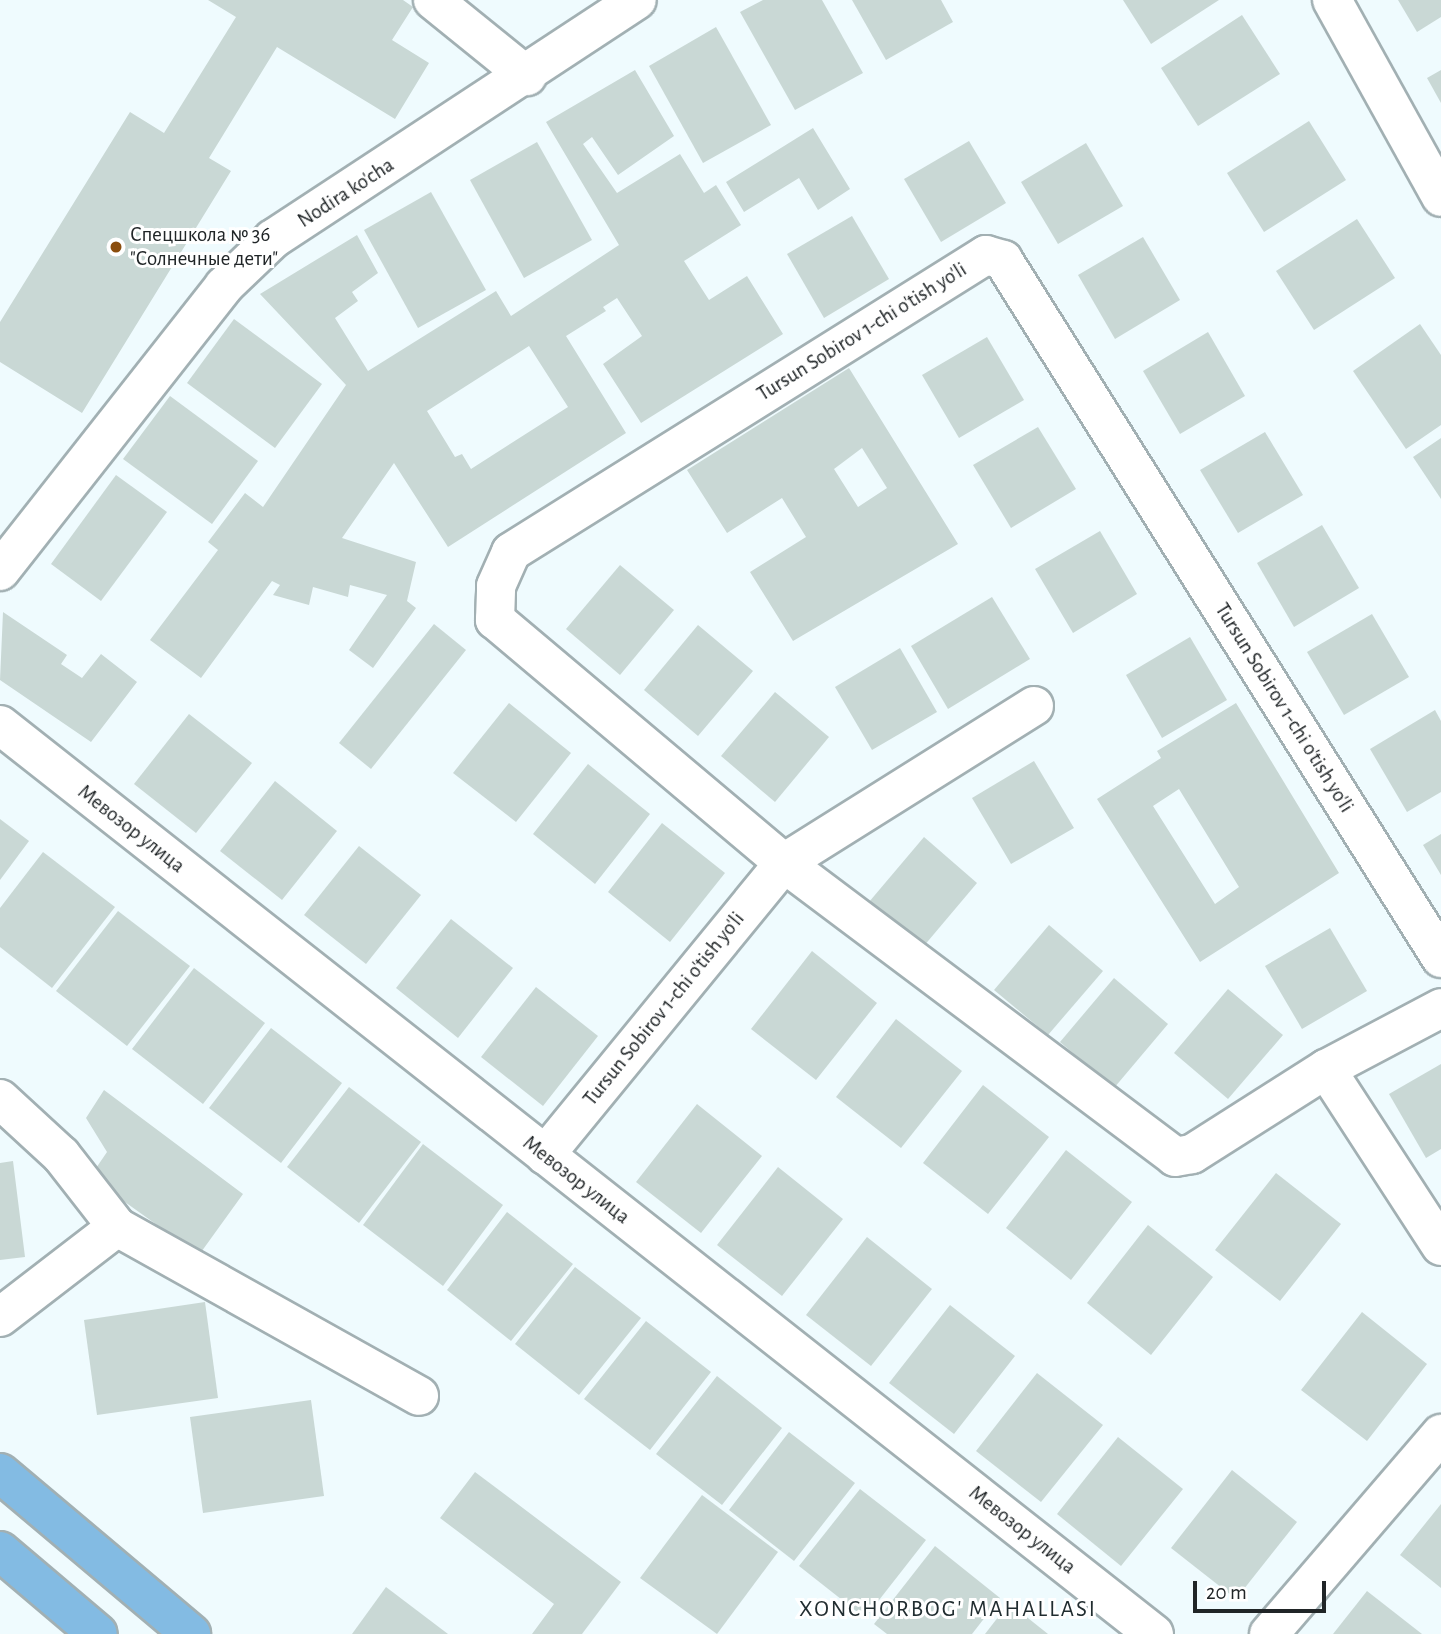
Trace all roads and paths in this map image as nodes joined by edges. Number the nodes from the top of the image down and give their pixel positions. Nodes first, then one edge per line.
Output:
1 (433, 0) edge
2 (637, 0) edge
3 (1332, 0) edge
4 (527, 76) junction
5 (1441, 197) edge
6 (0, 571) edge
7 (1034, 706) dead end
8 (0, 725) edge
9 (784, 863) junction
10 (1441, 958) edge
11 (1441, 1008) edge
12 (1326, 1069) junction
13 (0, 1099) edge
14 (545, 1155) junction
15 (117, 1227) junction
16 (1441, 1246) edge
17 (0, 1317) edge
18 (419, 1396) dead end
19 (1441, 1434) edge
20 (0, 1473) edge
21 (0, 1551) edge
22 (98, 1634) edge
23 (191, 1634) edge
24 (1154, 1634) edge
25 (1269, 1634) edge

1 - 4 street
2 - 4 street, Nodira ko'cha
3 - 5 street
4 - 6 street, Nodira ko'cha
7 - 9 street, Tursun Sobirov 1-chi o'tish yo'li
8 - 14 street, Мевозор улица
9 - 10 street, Tursun Sobirov 1-chi o'tish yo'li
9 - 12 street, Tursun Sobirov 1-chi o'tish yo'li
9 - 14 street, Tursun Sobirov 1-chi o'tish yo'li
11 - 12 street, Tursun Sobirov 1-chi o'tish yo'li
12 - 16 street
13 - 15 street
14 - 24 street, Мевозор улица
15 - 17 street
15 - 18 street
19 - 25 street
20 - 23 main road
21 - 22 main road

